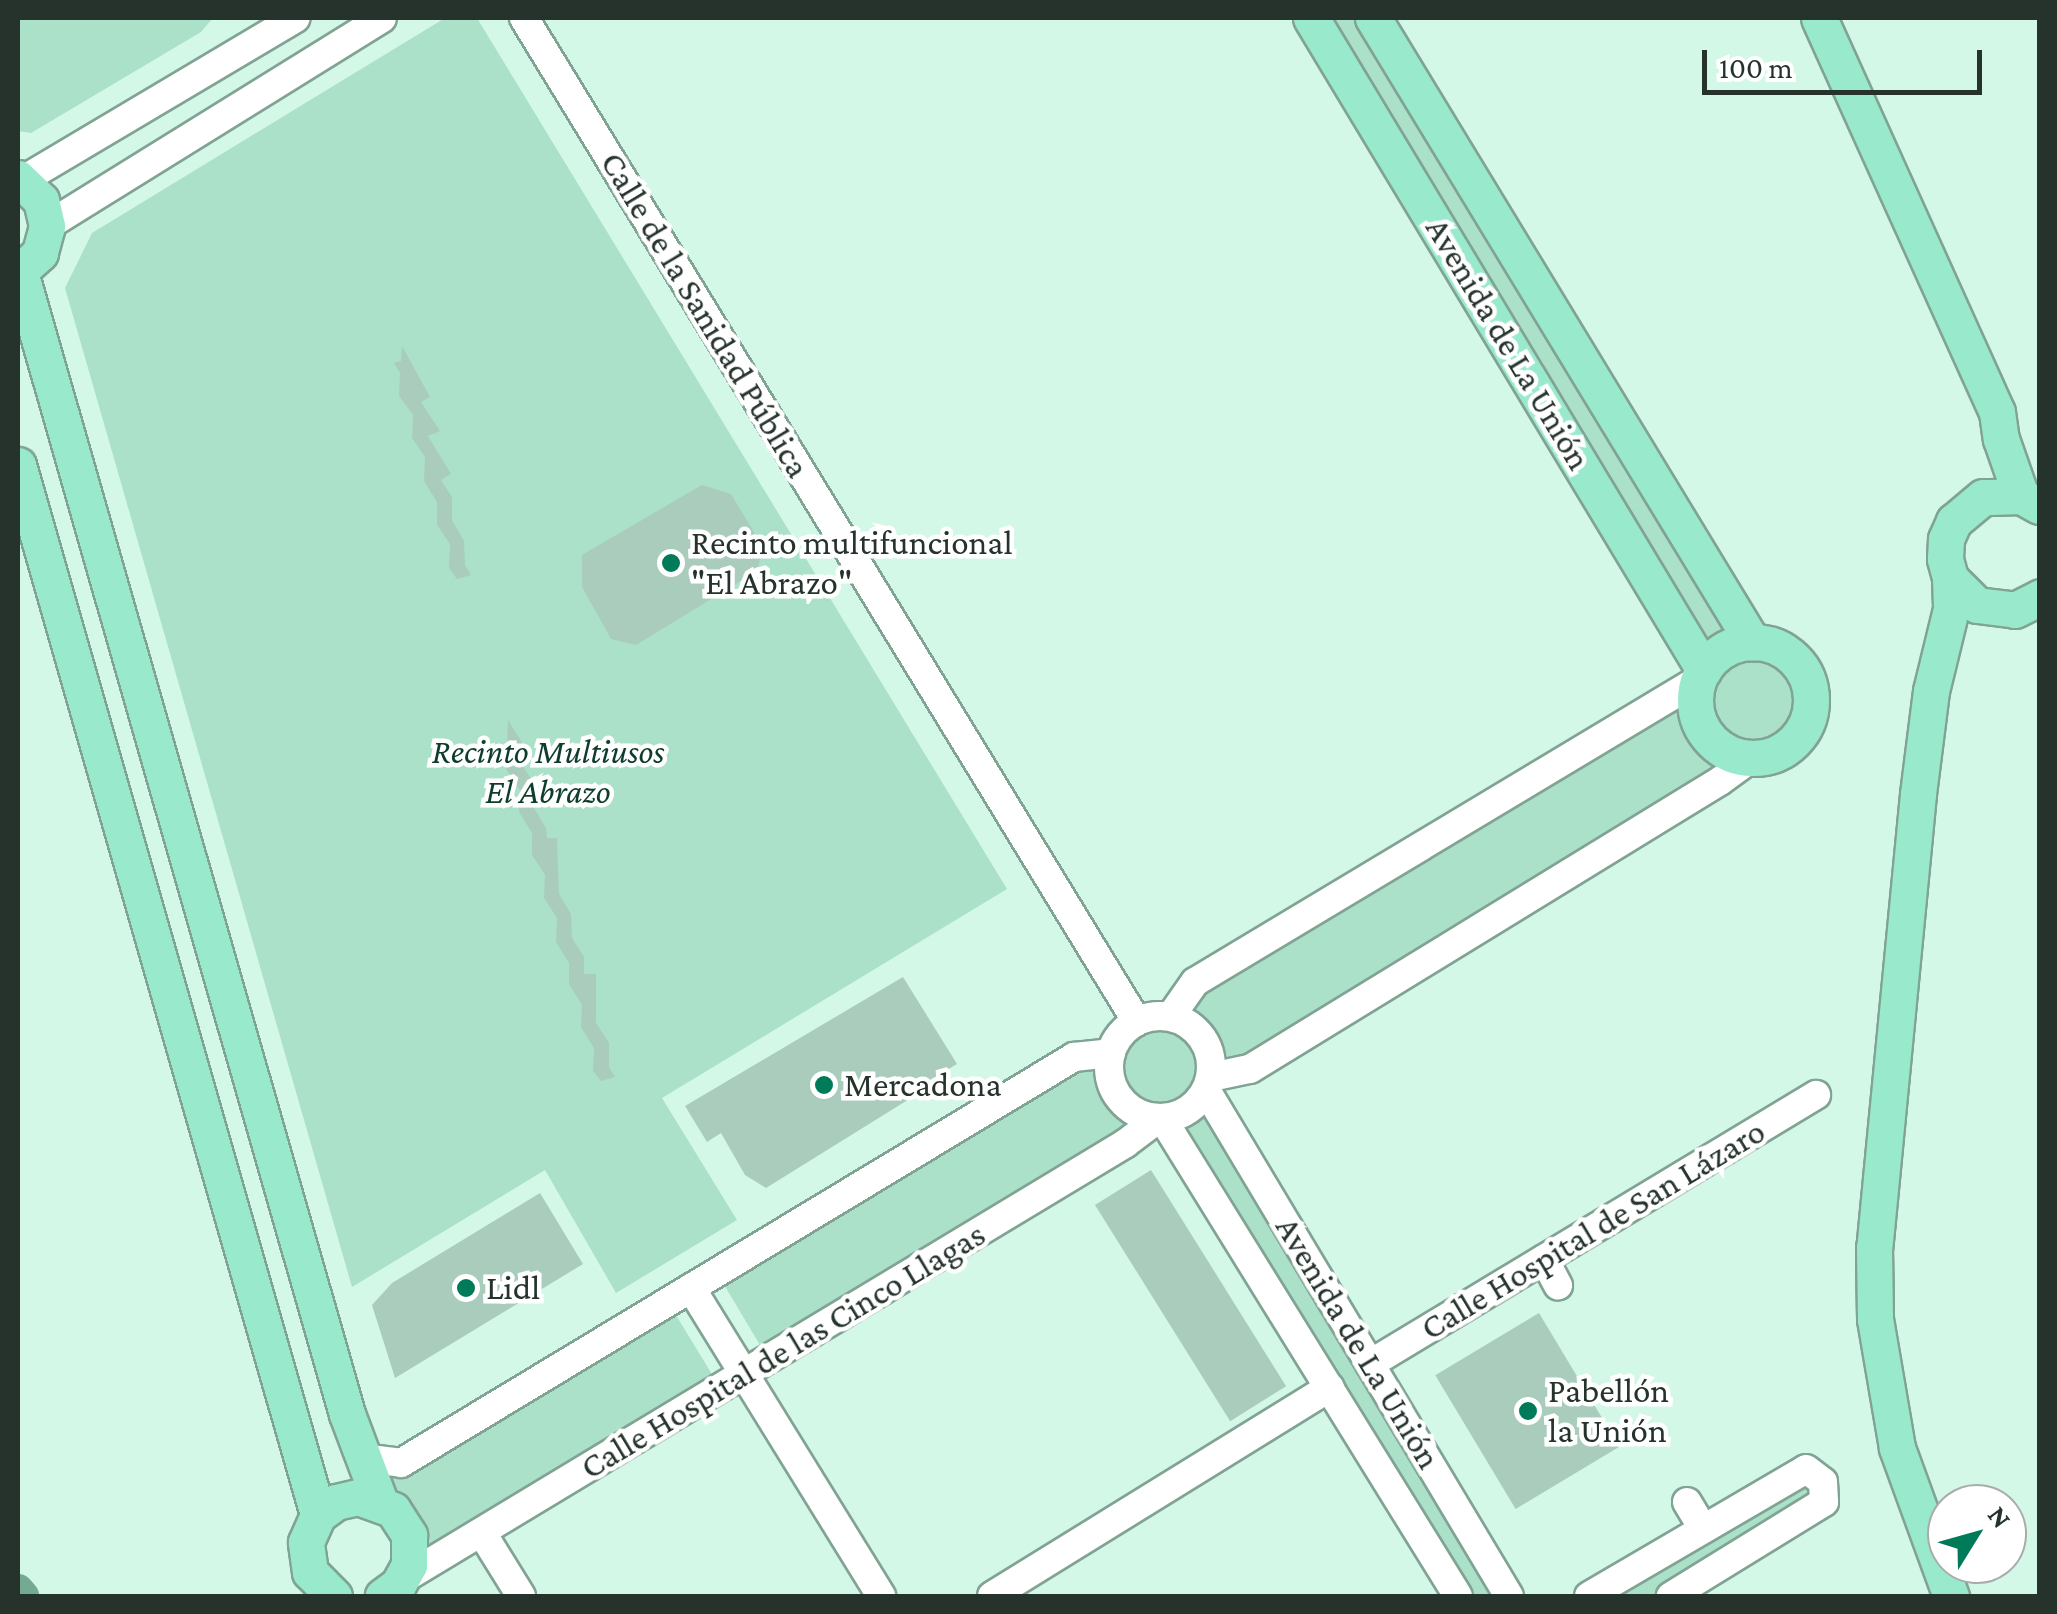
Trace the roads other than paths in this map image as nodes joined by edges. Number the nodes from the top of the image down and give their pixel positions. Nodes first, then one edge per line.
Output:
1 (296, 18) edge
2 (382, 18) edge
3 (524, 18) edge
4 (1312, 18) edge
5 (1373, 18) edge
6 (1819, 18) edge
7 (20, 179) edge
8 (48, 226) junction
9 (19, 272) edge
10 (2001, 438) junction
11 (18, 465) edge
12 (2030, 502) edge
13 (1967, 507) junction
14 (1950, 578) junction
15 (2037, 601) edge
16 (1996, 610) junction
17 (1753, 643) junction
18 (1701, 675) junction
19 (1932, 691) junction
20 (1750, 759) junction
21 (1171, 1016) junction
22 (1137, 1022) junction
23 (1111, 1053) junction
24 (1208, 1084) junction
25 (1816, 1095) dead end
26 (1160, 1118) junction
27 (1544, 1259) junction
28 (1558, 1286) dead end
29 (691, 1288) junction
30 (1370, 1364) junction
31 (744, 1376) junction
32 (1330, 1387) junction
33 (362, 1458) junction
34 (401, 1463) junction
35 (380, 1502) junction
36 (1687, 1502) dead end
37 (318, 1515) junction
38 (1703, 1529) junction
39 (482, 1533) junction
40 (396, 1589) edge
41 (334, 1596) edge
42 (521, 1596) edge
43 (882, 1596) edge
44 (992, 1596) edge
45 (1458, 1596) edge
46 (1509, 1596) edge
47 (1589, 1596) edge
48 (1671, 1596) edge
49 (1952, 1596) edge

1 - 7 street
2 - 8 street
3 - 22 street, Calle de la Sanidad Pública
4 - 18 main road, Avenida de La Unión
5 - 17 main road, Avenida de La Unión
6 - 10 main road
7 - 8 main road
8 - 9 main road
9 - 33 main road
10 - 12 main road
10 - 13 main road
11 - 37 main road
12 - 13 main road
13 - 14 main road
14 - 16 main road
14 - 19 main road
15 - 16 main road
16 - 19 main road
17 - 18 main road
17 - 20 main road
18 - 20 main road
18 - 21 street
19 - 49 main road
20 - 24 street
21 - 22 street
21 - 24 street
22 - 23 street
23 - 26 street
23 - 29 street
24 - 26 street
24 - 30 street, Avenida de La Unión
25 - 27 street, Calle Hospital de San Lázaro
26 - 31 street, Calle Hospital de las Cinco Llagas
26 - 32 street, Avenida de La Unión
27 - 28 street
27 - 30 street, Calle Hospital de San Lázaro
29 - 31 street
29 - 34 street
30 - 46 street, Avenida de La Unión
31 - 39 street, Calle Hospital de las Cinco Llagas
31 - 43 street
32 - 44 street
32 - 45 street, Avenida de La Unión
33 - 34 street
33 - 35 main road
34 - 35 street
35 - 37 main road
35 - 40 main road
36 - 38 street
37 - 41 main road
38 - 47 street
38 - 48 street
39 - 40 street, Calle Hospital de las Cinco Llagas
39 - 42 street

